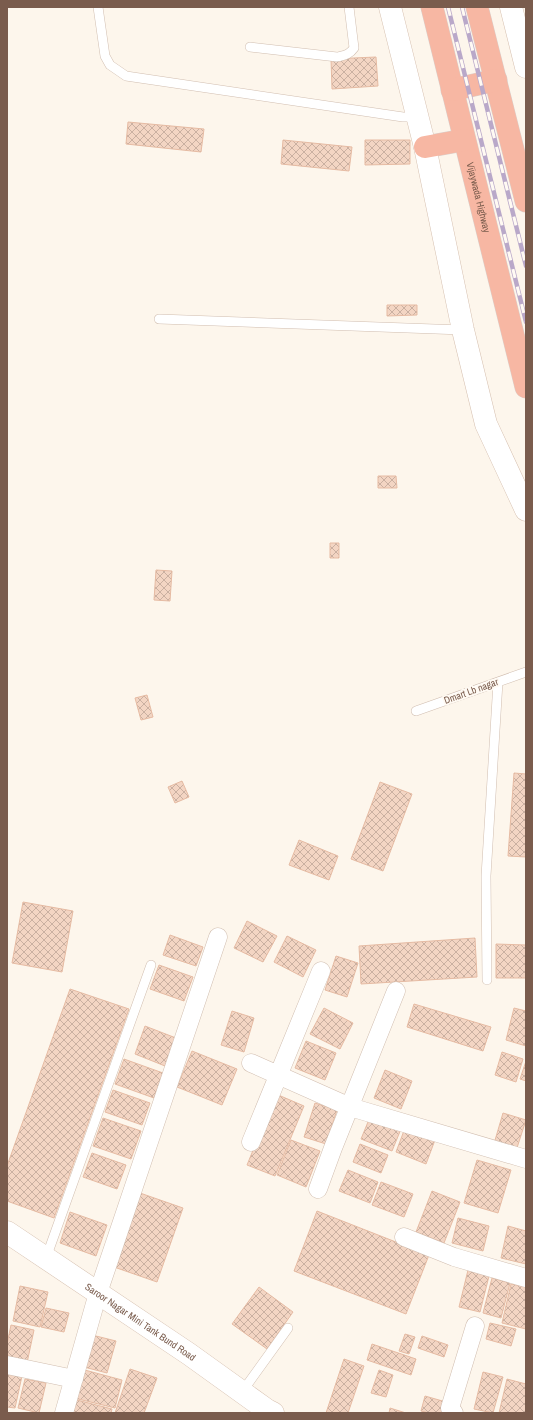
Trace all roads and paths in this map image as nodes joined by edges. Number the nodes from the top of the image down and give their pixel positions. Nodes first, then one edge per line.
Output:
1 (98, 7) edge
2 (349, 7) edge
3 (390, 7) edge
4 (432, 7) edge
5 (477, 7) edge
6 (511, 7) edge
7 (250, 46) dead end
8 (526, 67) edge
9 (496, 80) junction
10 (452, 90) junction
11 (417, 117) junction
12 (464, 140) junction
13 (425, 147) junction
14 (526, 201) edge
15 (159, 319) dead end
16 (463, 330) junction
17 (526, 387) edge
18 (526, 510) edge
19 (526, 672) edge
20 (498, 682) junction
21 (416, 711) dead end
22 (218, 937) dead end
23 (151, 965) dead end
24 (321, 971) dead end
25 (487, 980) dead end
26 (396, 991) dead end
27 (251, 1063) dead end
28 (278, 1074) junction
29 (350, 1107) junction
30 (251, 1142) dead end
31 (526, 1160) edge
32 (318, 1189) dead end
33 (7, 1232) edge
34 (404, 1237) dead end
35 (46, 1258) junction
36 (526, 1278) edge
37 (98, 1293) junction
38 (475, 1326) dead end
39 (288, 1328) dead end
40 (7, 1365) edge
41 (74, 1379) junction
42 (242, 1392) junction
43 (64, 1413) edge
44 (274, 1413) edge
45 (454, 1413) edge

1 - 11 lane
2 - 7 lane
3 - 11 street
4 - 10 highway, Vijaywada Highway
5 - 9 highway
6 - 8 street
9 - 10 highway
9 - 14 highway
10 - 12 highway, Vijaywada Highway
11 - 13 street
12 - 13 highway
12 - 17 highway, Vijaywada Highway
13 - 16 street
15 - 16 lane
16 - 18 street
19 - 20 lane, Dmart Lb nagar
20 - 21 lane, Dmart Lb nagar
20 - 25 lane
22 - 37 street
23 - 35 lane
24 - 28 street
26 - 29 street
27 - 28 street
28 - 29 street
28 - 30 street
29 - 31 street
29 - 32 street
33 - 35 street, Saroor Nagar Mini Tank Bund Road
34 - 36 street
35 - 37 street, Saroor Nagar Mini Tank Bund Road
37 - 41 street
37 - 42 street, Saroor Nagar Mini Tank Bund Road
38 - 45 street
39 - 42 lane
40 - 41 street
41 - 43 street
42 - 44 street, Saroor Nagar Mini Tank Bund Road

